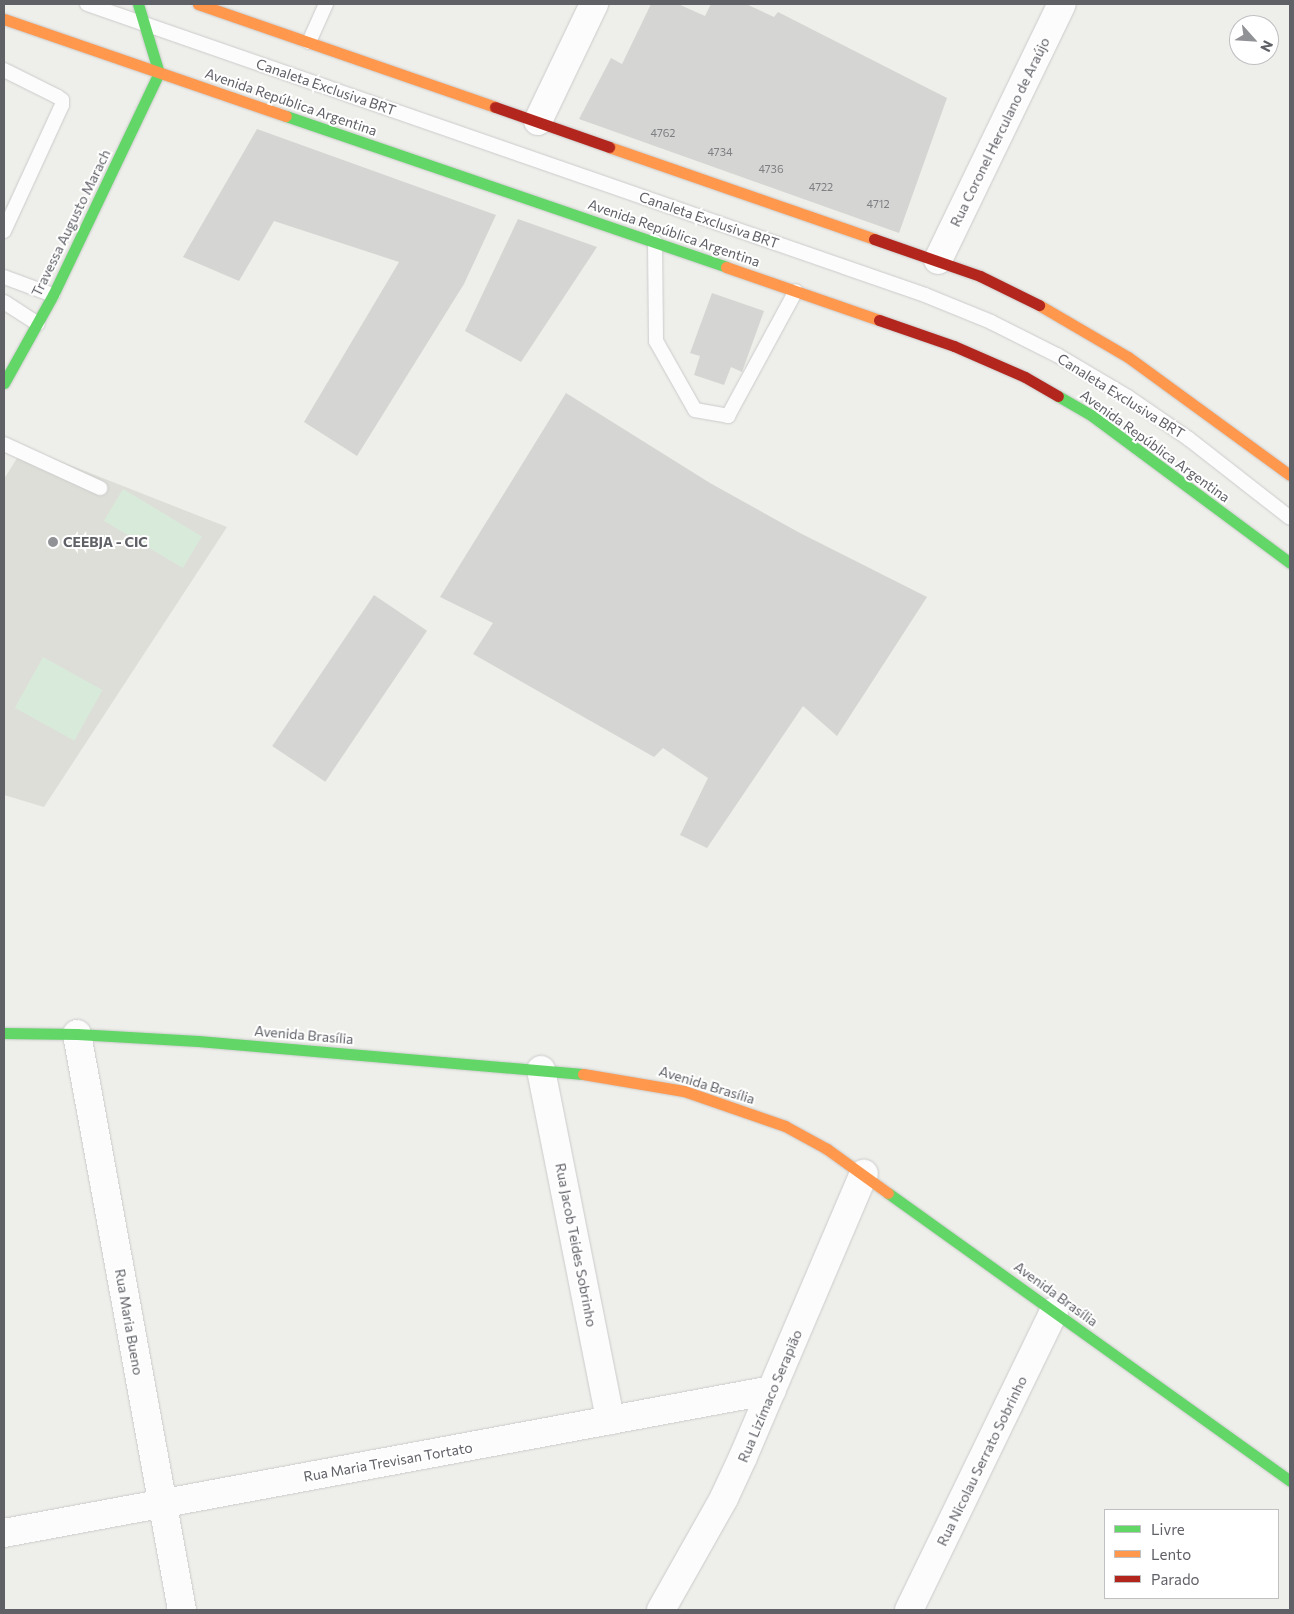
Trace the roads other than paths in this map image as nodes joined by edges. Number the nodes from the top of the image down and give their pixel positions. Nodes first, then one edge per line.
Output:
1 (87, 4) edge
2 (138, 4) edge
3 (198, 4) edge
4 (326, 4) edge
5 (594, 4) edge
6 (1062, 4) edge
7 (4, 19) edge
8 (143, 23) junction
9 (309, 42) junction
10 (4, 70) edge
11 (159, 73) junction
12 (538, 121) junction
13 (4, 231) edge
14 (655, 242) junction
15 (938, 260) junction
16 (4, 277) edge
17 (796, 291) junction
18 (53, 295) junction
19 (4, 302) edge
20 (38, 324) junction
21 (4, 383) edge
22 (4, 444) edge
23 (1290, 475) edge
24 (100, 488) dead end
25 (1290, 518) edge
26 (1290, 563) edge
27 (4, 1033) edge
28 (77, 1034) junction
29 (541, 1070) junction
30 (864, 1174) junction
31 (1054, 1311) junction
32 (772, 1390) junction
33 (610, 1420) junction
34 (1290, 1481) edge
35 (163, 1504) junction
36 (4, 1533) edge
37 (182, 1610) edge
38 (661, 1610) edge
39 (909, 1610) edge

1 - 8 lane, Canaleta Exclusiva BRT
2 - 8 street
3 - 9 street
4 - 9 lane
5 - 12 street
6 - 15 street, Rua Coronel Herculano de Araújo
7 - 11 street, Avenida República Argentina
8 - 11 street
8 - 25 lane, Canaleta Exclusiva BRT
9 - 12 street
10 - 13 lane
11 - 14 street, Avenida República Argentina
11 - 18 street, Travessa Augusto Marach
12 - 15 street
14 - 17 street, Avenida República Argentina
14 - 17 lane
15 - 23 street
16 - 18 lane
17 - 26 street, Avenida República Argentina
18 - 20 street, Travessa Augusto Marach
19 - 20 lane
20 - 21 street, Travessa Augusto Marach
22 - 24 lane
27 - 28 street, Avenida Brasília
28 - 29 street, Avenida Brasília
28 - 35 street, Rua Maria Bueno
29 - 30 street, Avenida Brasília
29 - 33 street, Rua Jacob Teides Sobrinho
30 - 31 street, Avenida Brasília
30 - 32 street, Rua Lizímaco Serapião
31 - 34 street, Avenida Brasília
31 - 39 street, Rua Nicolau Serrato Sobrinho
32 - 33 street, Rua Maria Trevisan Tortato
32 - 38 street, Rua Lizímaco Serapião
33 - 35 street, Rua Maria Trevisan Tortato
35 - 36 street, Rua Maria Trevisan Tortato
35 - 37 street, Rua Maria Bueno

